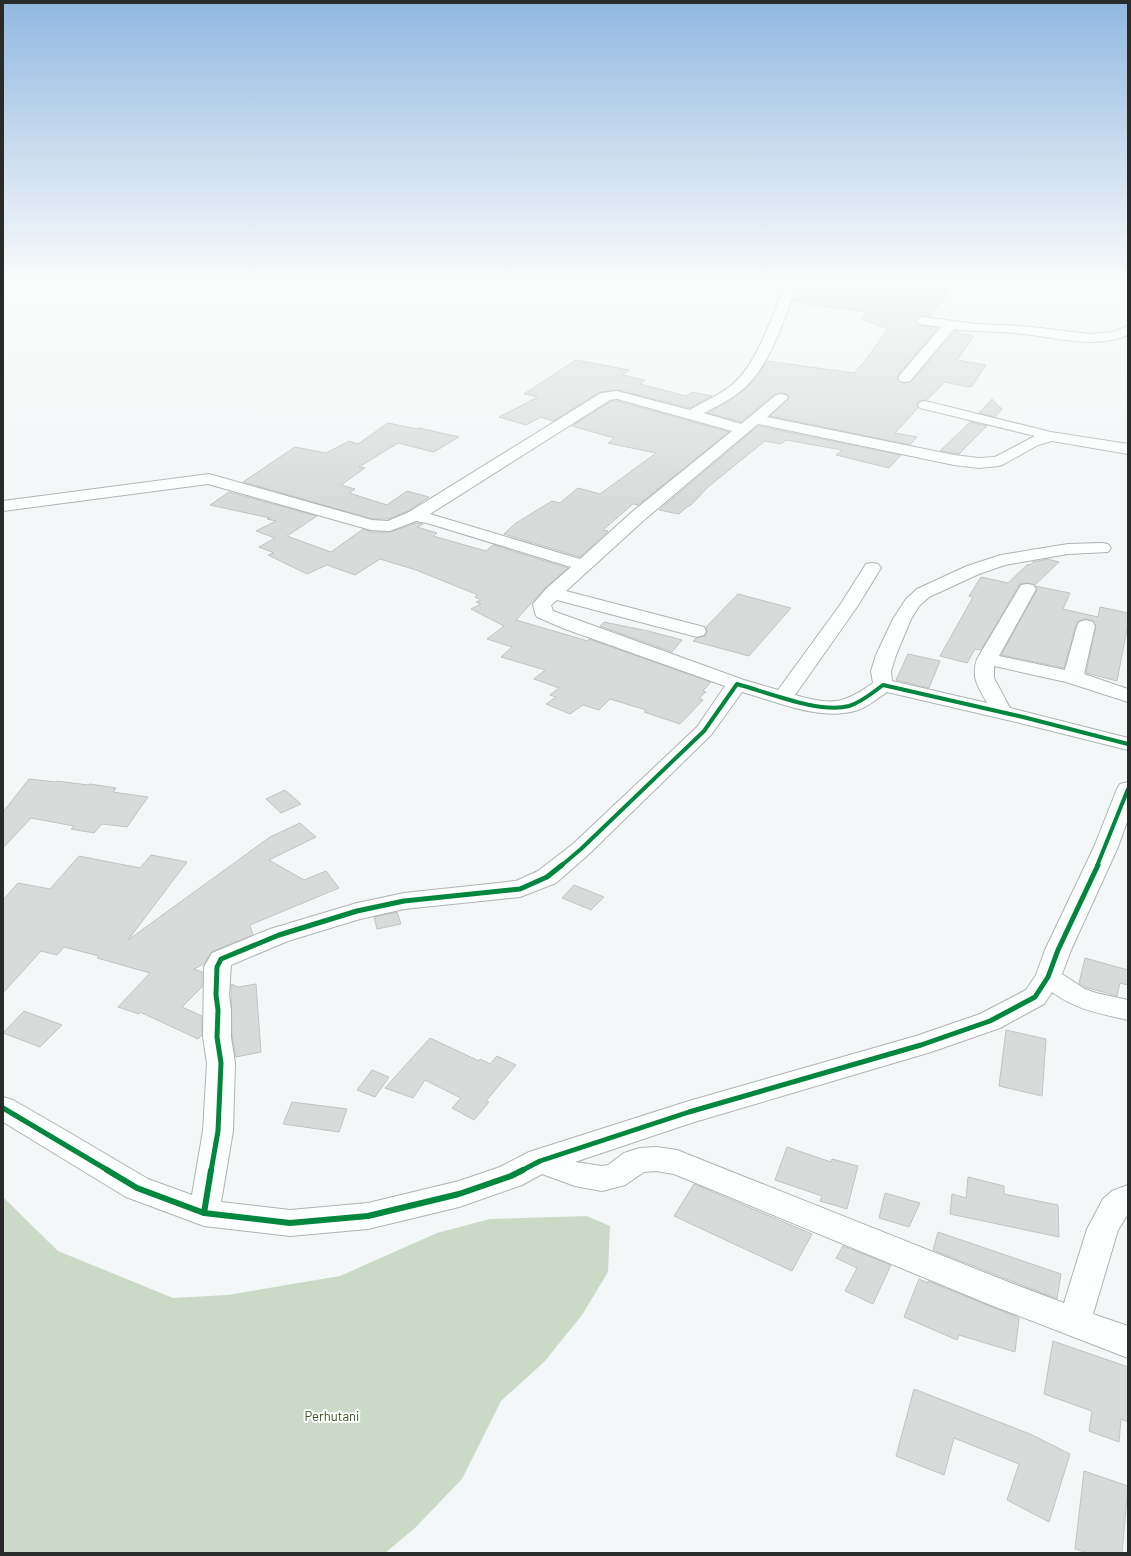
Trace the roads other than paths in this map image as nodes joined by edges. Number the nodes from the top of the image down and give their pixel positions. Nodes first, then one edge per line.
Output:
1 (760, 356) edge
2 (924, 356) edge
3 (905, 378) dead end
4 (781, 398) dead end
5 (925, 405) dead end
6 (693, 414) junction
7 (749, 424) junction
8 (1052, 436) junction
9 (1128, 449) edge
10 (3, 506) edge
11 (415, 516) junction
12 (1102, 548) dead end
13 (583, 565) junction
14 (872, 568) dead end
15 (1027, 589) dead end
16 (552, 593) junction
17 (1086, 626) dead end
18 (697, 631) dead end
19 (987, 659) junction
20 (1073, 678) junction
21 (737, 684) junction
22 (883, 685) junction
23 (1128, 696) edge
24 (783, 697) junction
25 (1002, 712) junction
26 (1128, 744) edge
27 (1127, 796) edge
28 (1048, 977) junction
29 (1128, 1010) edge
30 (3, 1108) edge
31 (540, 1161) junction
32 (1128, 1198) edge
33 (204, 1213) junction
34 (1074, 1322) junction
35 (1128, 1342) edge

1 - 6 street
2 - 3 street
4 - 7 street
5 - 8 street
6 - 7 street
6 - 11 street
7 - 8 street
7 - 13 street
8 - 9 street
10 - 11 street
11 - 13 street
12 - 22 street
13 - 16 street
14 - 24 street
15 - 19 street
16 - 18 street
16 - 21 street
17 - 20 street
19 - 20 street
19 - 25 street
20 - 23 street
21 - 24 street
21 - 33 street
22 - 24 street
22 - 25 street
25 - 26 street
27 - 28 street
28 - 29 street
28 - 31 street
30 - 33 street
31 - 33 street
31 - 34 street
32 - 34 street
34 - 35 street

